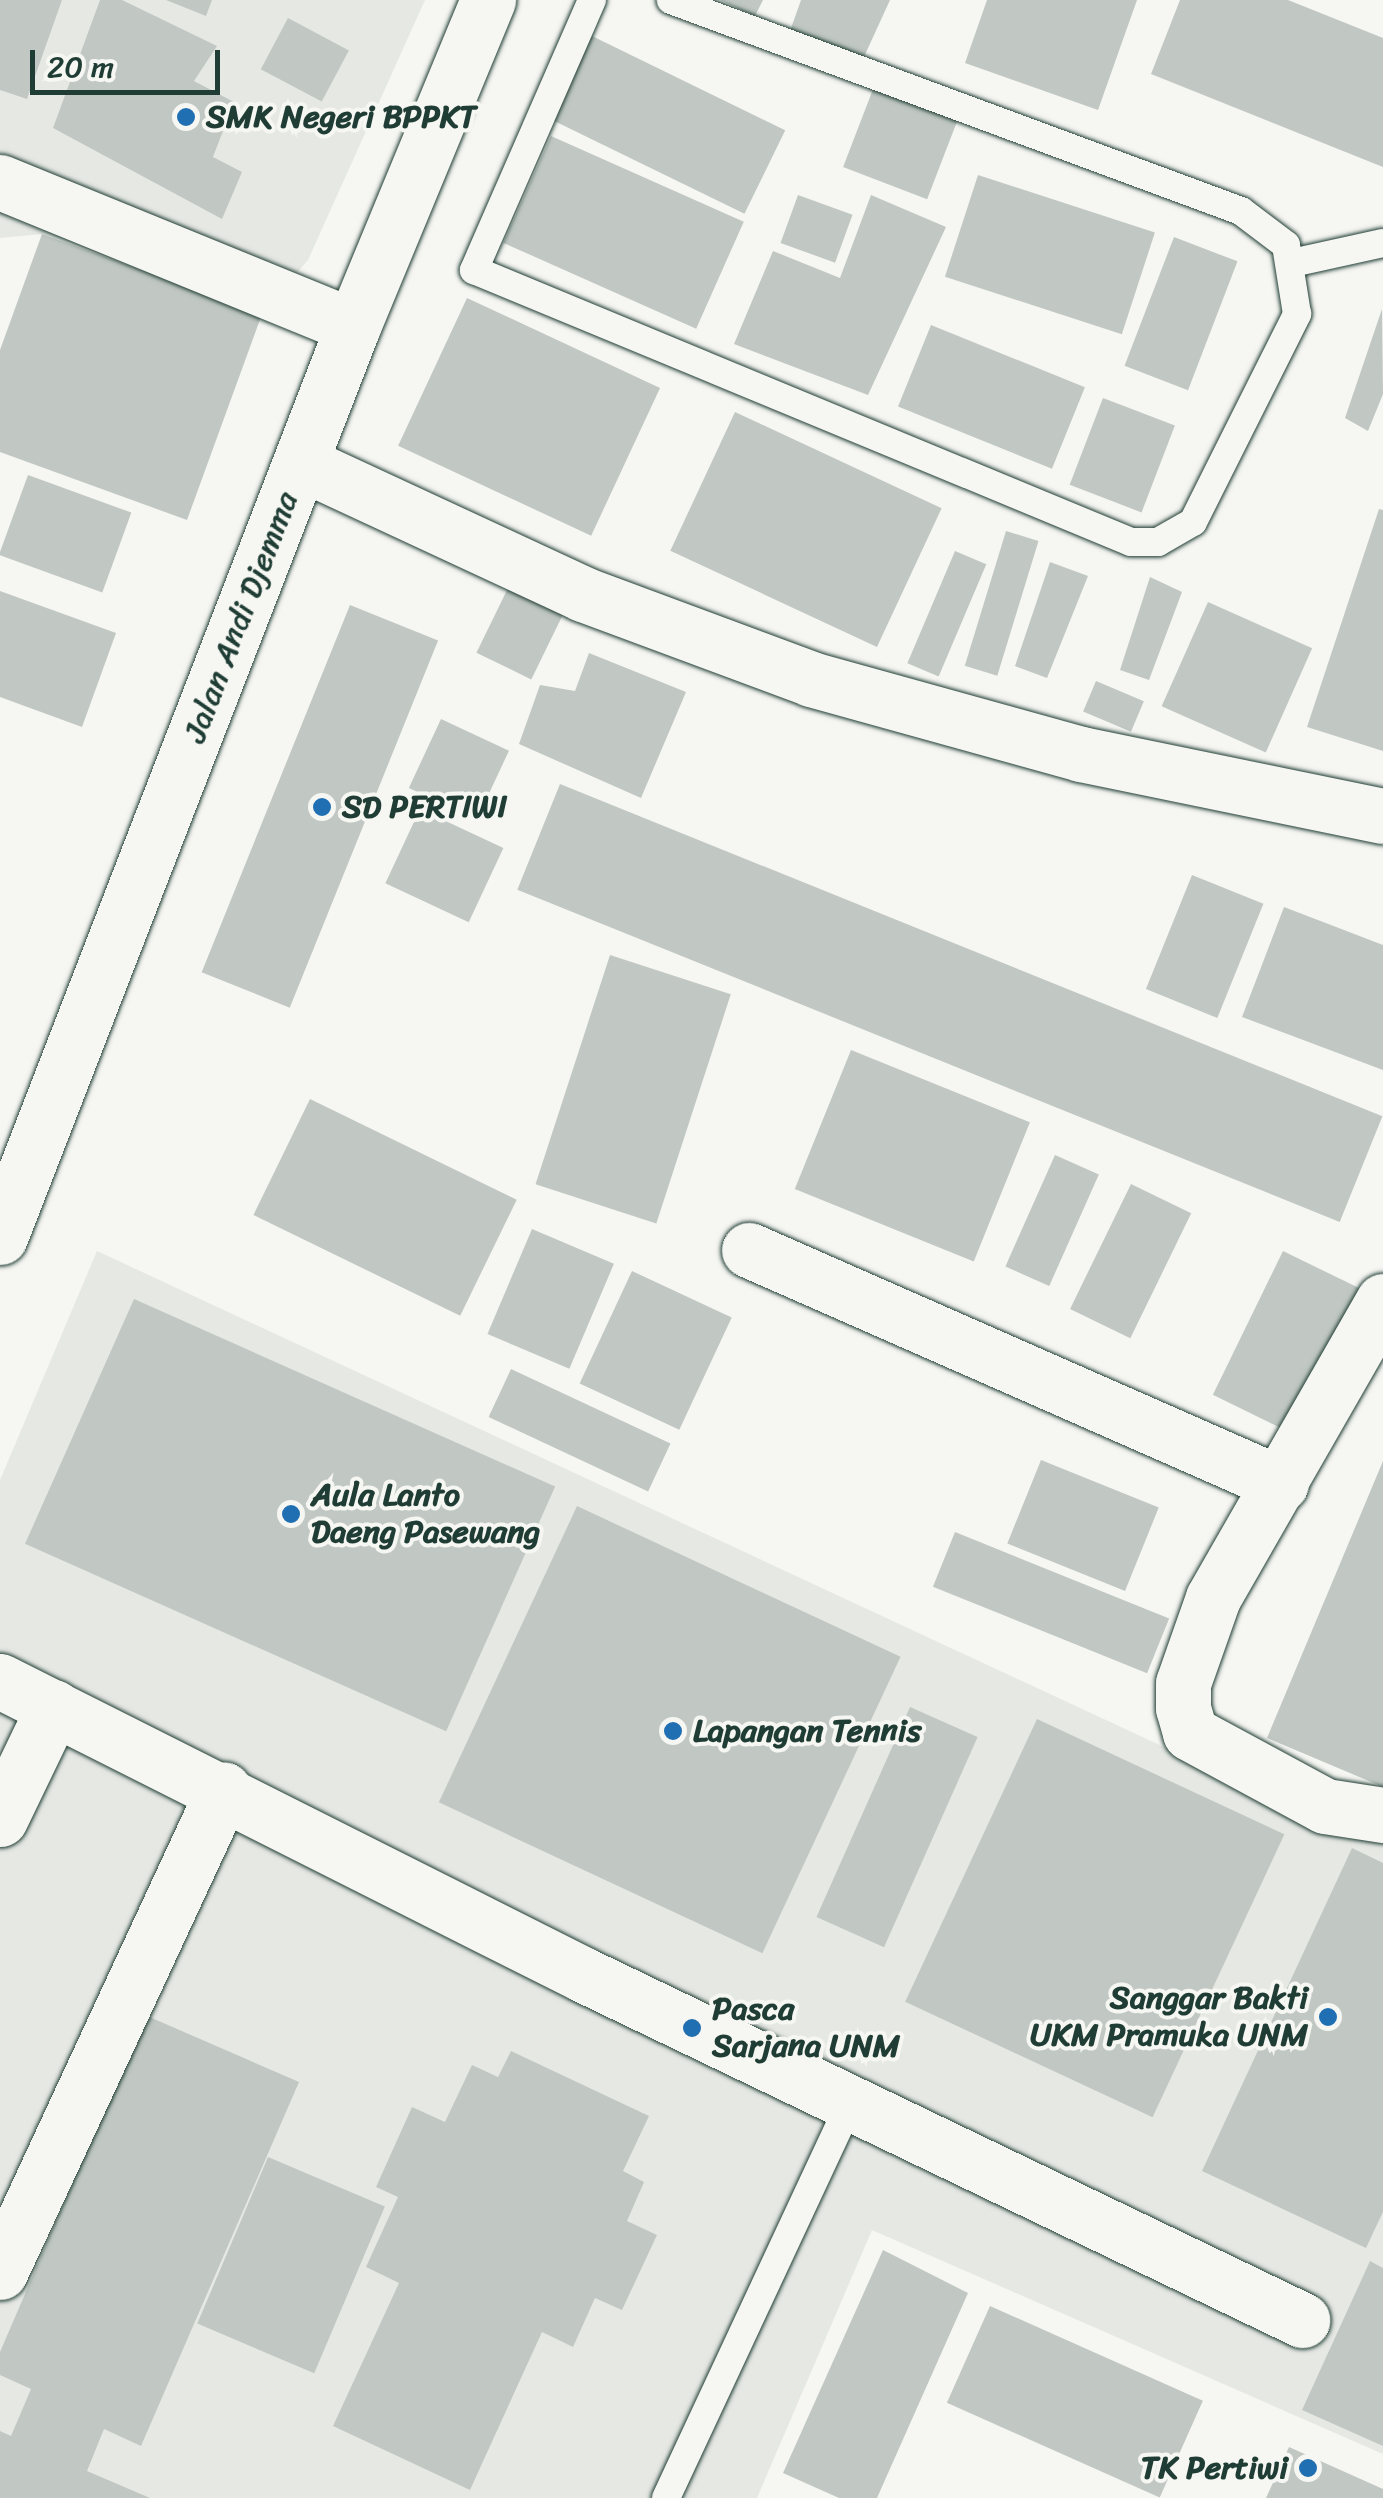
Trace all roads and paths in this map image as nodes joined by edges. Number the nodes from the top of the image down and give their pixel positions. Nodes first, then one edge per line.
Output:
1 (488, 0) edge
2 (592, 0) edge
3 (672, 0) edge
4 (0, 182) edge
5 (1383, 243) edge
6 (1292, 263) junction
7 (352, 326) junction
8 (301, 462) junction
9 (1383, 816) edge
10 (6, 1204) edge
11 (749, 1250) dead end
12 (1383, 1301) edge
13 (1281, 1484) junction
14 (0, 1681) edge
15 (54, 1707) junction
16 (224, 1789) junction
17 (1383, 1814) edge
18 (0, 1818) edge
19 (849, 2105) junction
20 (0, 2272) edge
21 (1302, 2320) dead end
22 (666, 2498) edge

1 - 7 street, Jalan Andi Djemma
2 - 6 lane
3 - 6 lane
4 - 7 street
5 - 6 lane
7 - 8 street, Jalan Andi Djemma
8 - 9 street
8 - 10 street, Jalan Andi Djemma
11 - 13 street
12 - 13 street
13 - 17 street
14 - 15 street
15 - 16 street
15 - 18 street
16 - 19 street
16 - 20 street
19 - 21 street
19 - 22 lane

